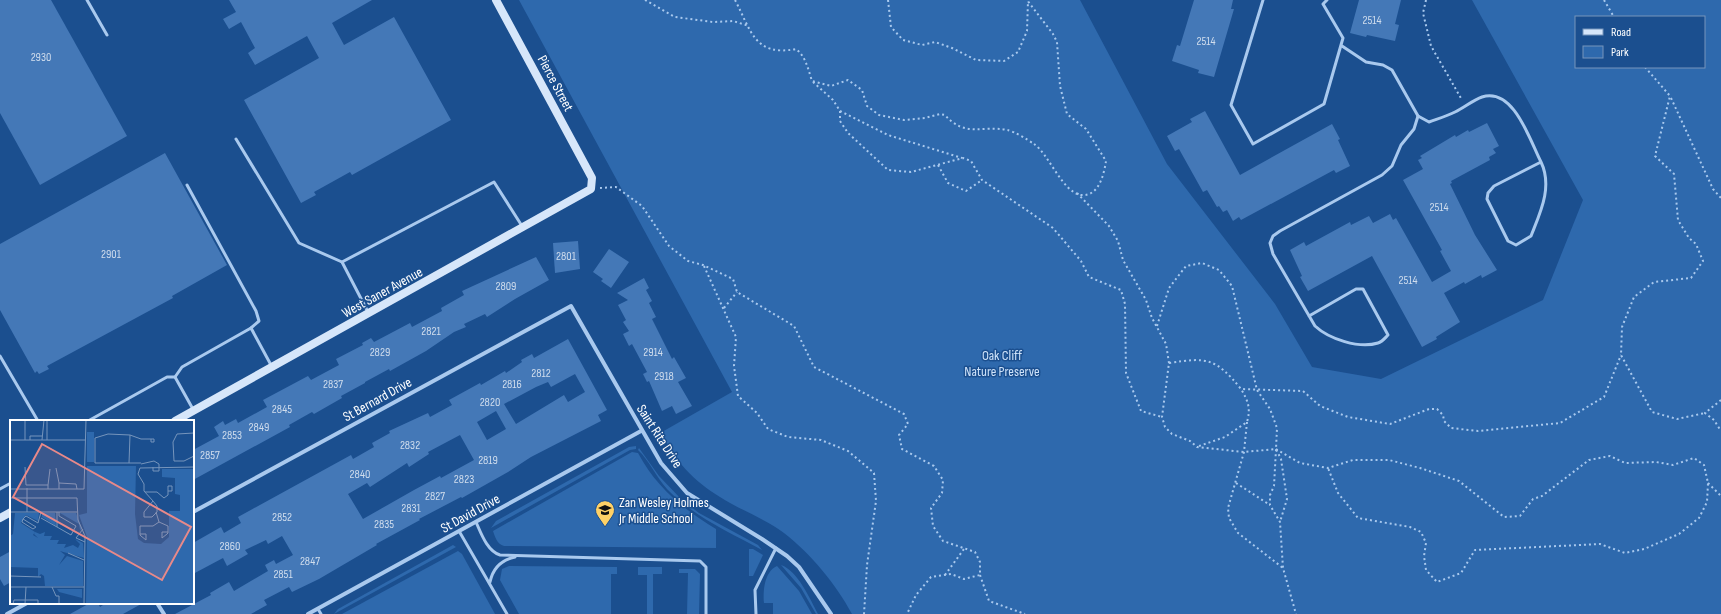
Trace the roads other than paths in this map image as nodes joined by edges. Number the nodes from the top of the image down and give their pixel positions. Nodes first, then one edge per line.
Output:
1 (87, 0) edge
2 (496, 0) edge
3 (1263, 0) edge
4 (1327, 0) edge
5 (107, 35) dead end
6 (1342, 46) junction
7 (1418, 116) junction
8 (236, 139) dead end
9 (1541, 162) junction
10 (187, 185) dead end
11 (591, 189) joint
12 (523, 228) junction
13 (342, 262) junction
14 (571, 306) joint
15 (369, 313) junction
16 (1309, 316) junction
17 (250, 328) junction
18 (0, 356) edge
19 (272, 367) junction
20 (175, 377) junction
21 (194, 410) junction
22 (37, 420) edge
23 (90, 420) edge
24 (177, 420) edge
25 (641, 431) junction
26 (10, 484) edge
27 (0, 489) edge
28 (194, 511) edge
29 (10, 513) edge
30 (0, 518) edge
31 (476, 522) junction
32 (459, 531) junction
33 (776, 548) junction
34 (519, 556) junction
35 (490, 582) junction
36 (25, 604) edge
37 (158, 604) edge
38 (318, 609) junction
39 (7, 614) edge
40 (164, 614) edge
41 (308, 614) edge
42 (321, 614) edge
43 (507, 614) edge
44 (706, 614) edge
45 (756, 614) edge
46 (831, 614) edge

1 - 5 lane
2 - 11 street, Pierce Street
3 - 6 lane
4 - 6 lane
6 - 7 lane
7 - 9 lane
7 - 16 lane
8 - 13 lane
9 - 9 lane
10 - 17 lane
11 - 12 street, West Saner Avenue
12 - 13 lane
12 - 15 street, West Saner Avenue
13 - 15 lane
14 - 25 street, Saint Rita Drive
14 - 28 street, St Bernard Drive
15 - 19 street, West Saner Avenue
16 - 16 lane
17 - 19 lane
17 - 20 lane
18 - 22 lane
19 - 21 street, West Saner Avenue
20 - 21 lane
20 - 23 lane
21 - 24 street, West Saner Avenue
25 - 31 street, St David Drive
25 - 33 street, Saint Rita Drive
26 - 27 lane
29 - 30 street
31 - 32 street, St David Drive
31 - 34 lane
32 - 35 lane
32 - 38 street, St David Drive
33 - 45 lane
33 - 46 street, Saint Rita Drive
34 - 35 lane
34 - 44 lane
35 - 43 lane
36 - 39 street
37 - 40 street
38 - 41 street, St David Drive
38 - 42 lane

